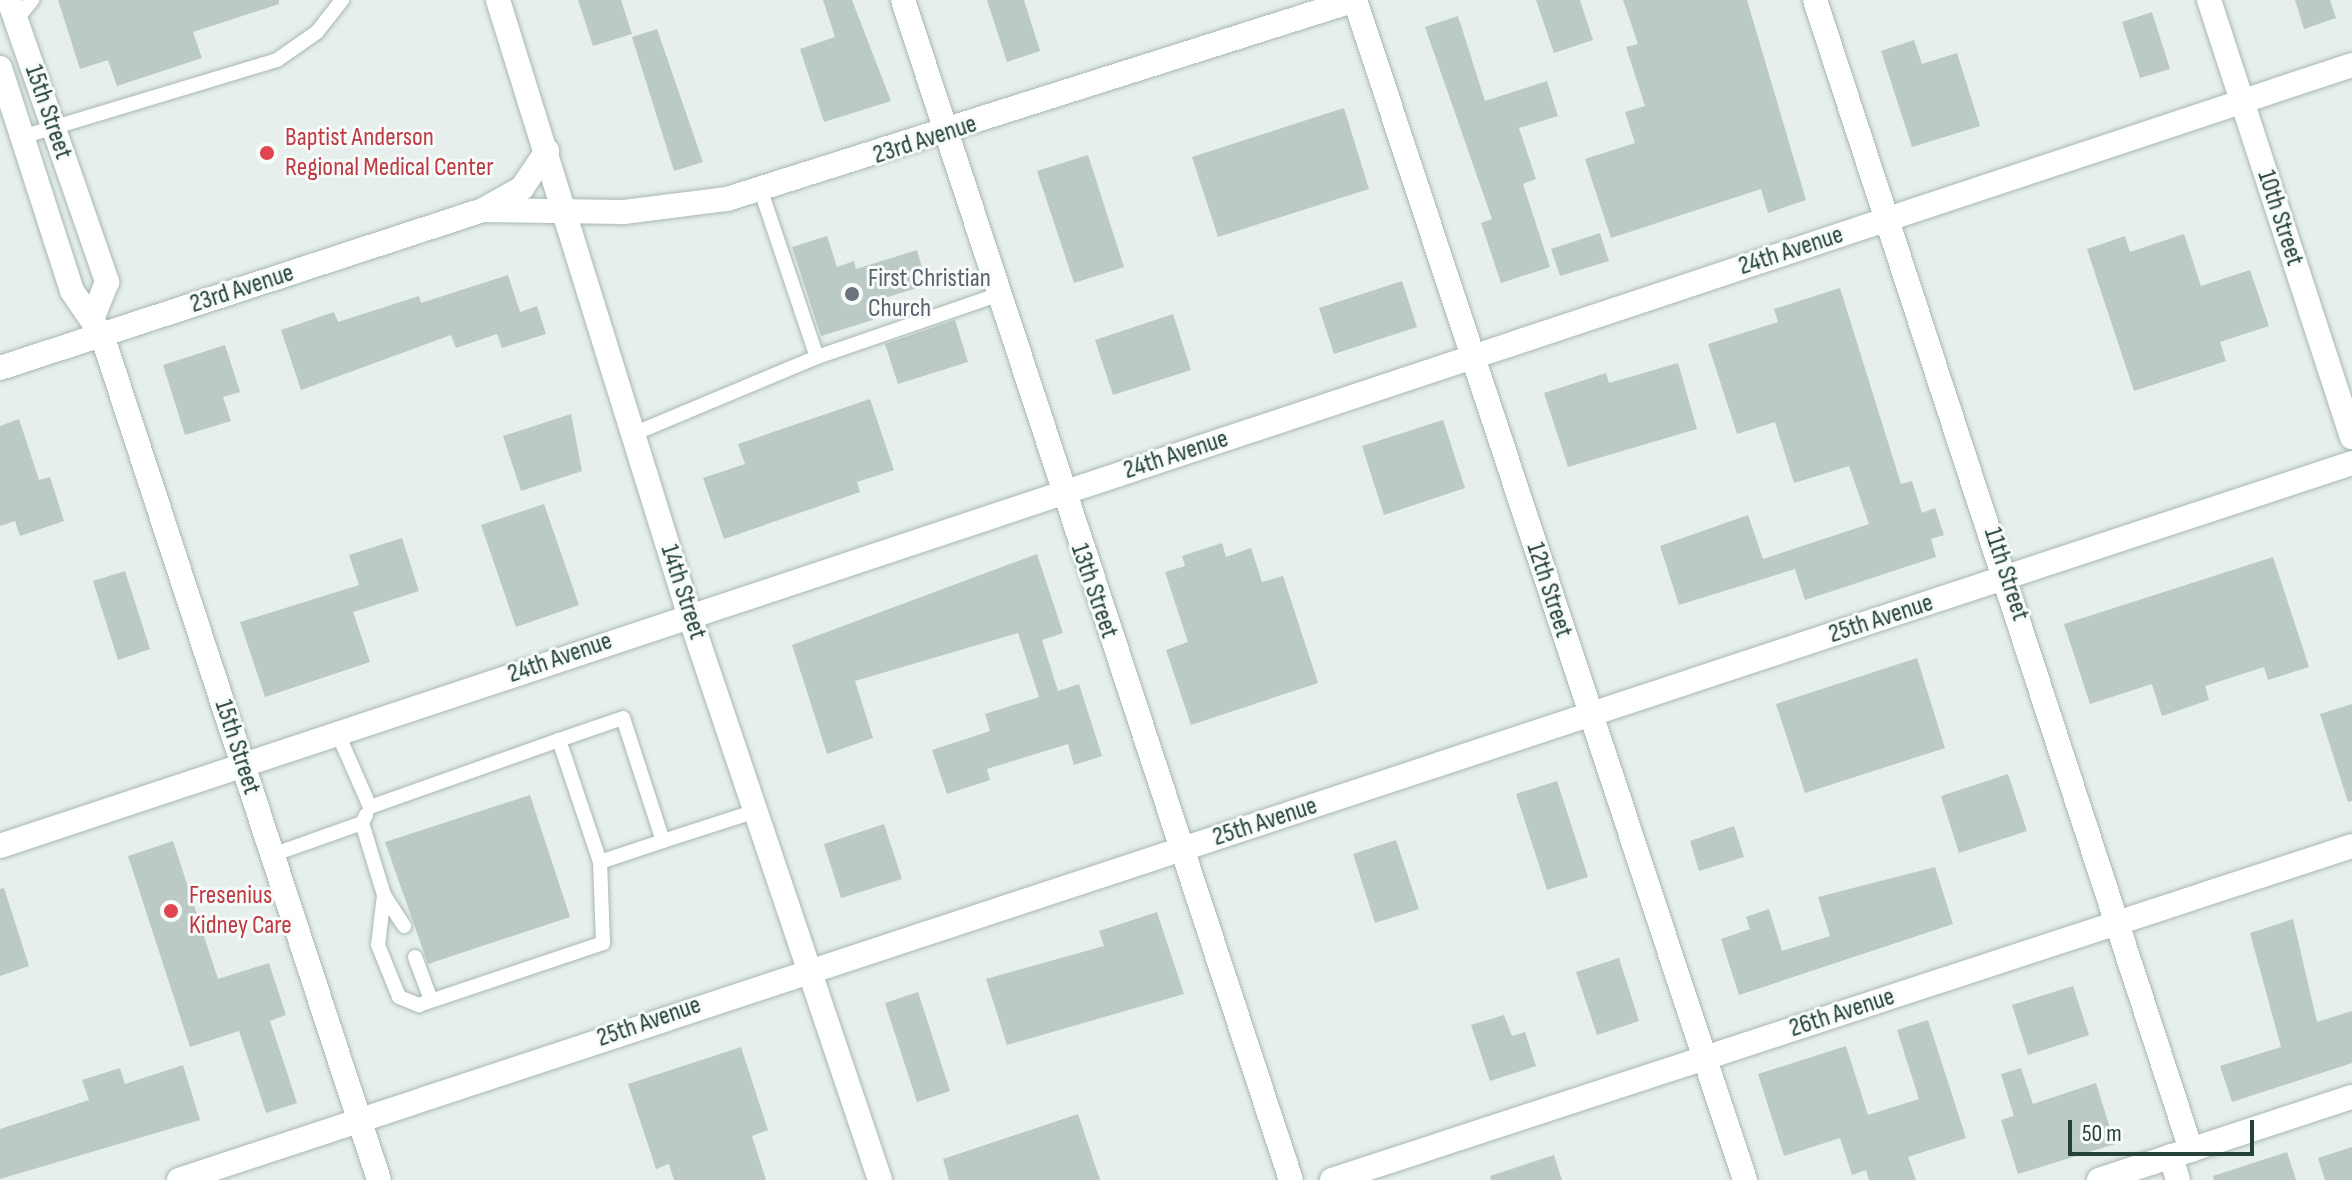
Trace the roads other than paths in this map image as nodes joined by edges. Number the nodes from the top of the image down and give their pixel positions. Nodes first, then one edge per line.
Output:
1 (32, 0) edge
2 (342, 0) edge
3 (498, 0) edge
4 (903, 0) edge
5 (1355, 0) edge
6 (1815, 0) edge
7 (2209, 0) edge
8 (12, 10) edge
9 (2352, 65) edge
10 (0, 68) edge
11 (2242, 102) junction
12 (54, 128) junction
13 (945, 134) junction
14 (22, 137) junction
15 (547, 151) junction
16 (761, 191) junction
17 (483, 210) junction
18 (563, 212) junction
19 (1889, 219) junction
20 (997, 295) junction
21 (98, 325) junction
22 (817, 357) junction
23 (1472, 357) junction
24 (0, 368) edge
25 (633, 434) junction
26 (2352, 437) edge
27 (2352, 463) edge
28 (1061, 493) junction
29 (2007, 577) junction
30 (689, 614) junction
31 (1591, 715) junction
32 (338, 734) junction
33 (559, 740) junction
34 (243, 767) junction
35 (370, 807) junction
36 (756, 811) junction
37 (362, 823) junction
38 (663, 841) junction
39 (0, 846) edge
40 (2352, 846) edge
41 (1182, 850) junction
42 (272, 855) junction
43 (600, 862) junction
44 (384, 895) junction
45 (2116, 923) junction
46 (404, 926) dead end
47 (415, 957) dead end
48 (810, 968) junction
49 (431, 1000) junction
50 (1704, 1058) junction
51 (2352, 1097) edge
52 (360, 1121) junction
53 (2181, 1153) junction
54 (179, 1180) edge
55 (379, 1180) edge
56 (880, 1180) edge
57 (1291, 1180) edge
58 (1332, 1180) edge
59 (1745, 1180) edge
60 (2099, 1180) edge
61 (2178, 1180) edge

1 - 8 lane
2 - 12 lane
3 - 15 street, 14th Street
4 - 13 street, 13th Street
5 - 13 street, 23rd Avenue
5 - 23 street, 12th Street
6 - 19 street, 11th Street
7 - 11 street, 10th Street
8 - 12 street, 15th Street
9 - 11 street, 24th Avenue
10 - 14 street, 15th Street
11 - 19 street, 24th Avenue
11 - 26 street, 10th Street
12 - 14 lane
12 - 21 street, 15th Street
13 - 16 street, 23rd Avenue
13 - 20 street, 13th Street
14 - 21 street, 15th Street
15 - 17 street, 23rd Avenue
15 - 18 street, 14th Street
16 - 18 street, 23rd Avenue
16 - 22 lane
17 - 18 street, 23rd Avenue
17 - 21 street, 23rd Avenue
18 - 25 street, 14th Street
19 - 23 street, 24th Avenue
19 - 29 street, 11th Street
20 - 22 lane
20 - 28 street, 13th Street
21 - 24 street, 23rd Avenue
21 - 34 street, 15th Street
22 - 25 lane
23 - 28 street, 24th Avenue
23 - 31 street, 12th Street
25 - 30 street, 14th Street
27 - 29 street, 25th Avenue
28 - 30 street, 24th Avenue
28 - 41 street, 13th Street
29 - 31 street, 25th Avenue
29 - 45 street, 11th Street
30 - 32 street, 24th Avenue
30 - 36 street, 14th Street
31 - 41 street, 25th Avenue
31 - 50 street, 12th Street
32 - 34 street, 24th Avenue
32 - 35 lane
33 - 35 lane
33 - 38 lane
33 - 43 lane
34 - 39 street, 24th Avenue
34 - 42 street, 15th Street
35 - 37 lane
36 - 38 lane
36 - 48 street, 14th Street
37 - 42 lane
37 - 44 lane
38 - 43 lane
40 - 45 street, 26th Avenue
41 - 48 street, 25th Avenue
41 - 57 street, 13th Street
42 - 52 street, 15th Street
43 - 49 lane
44 - 46 lane
44 - 49 lane
45 - 50 street, 26th Avenue
45 - 53 street, 11th Street
47 - 49 lane
48 - 52 street, 25th Avenue
48 - 56 street, 14th Street
50 - 58 street, 26th Avenue
50 - 59 street, 12th Street
51 - 53 street
52 - 54 street, 25th Avenue
52 - 55 street, 15th Street
53 - 60 street
53 - 61 street, 11th Street

